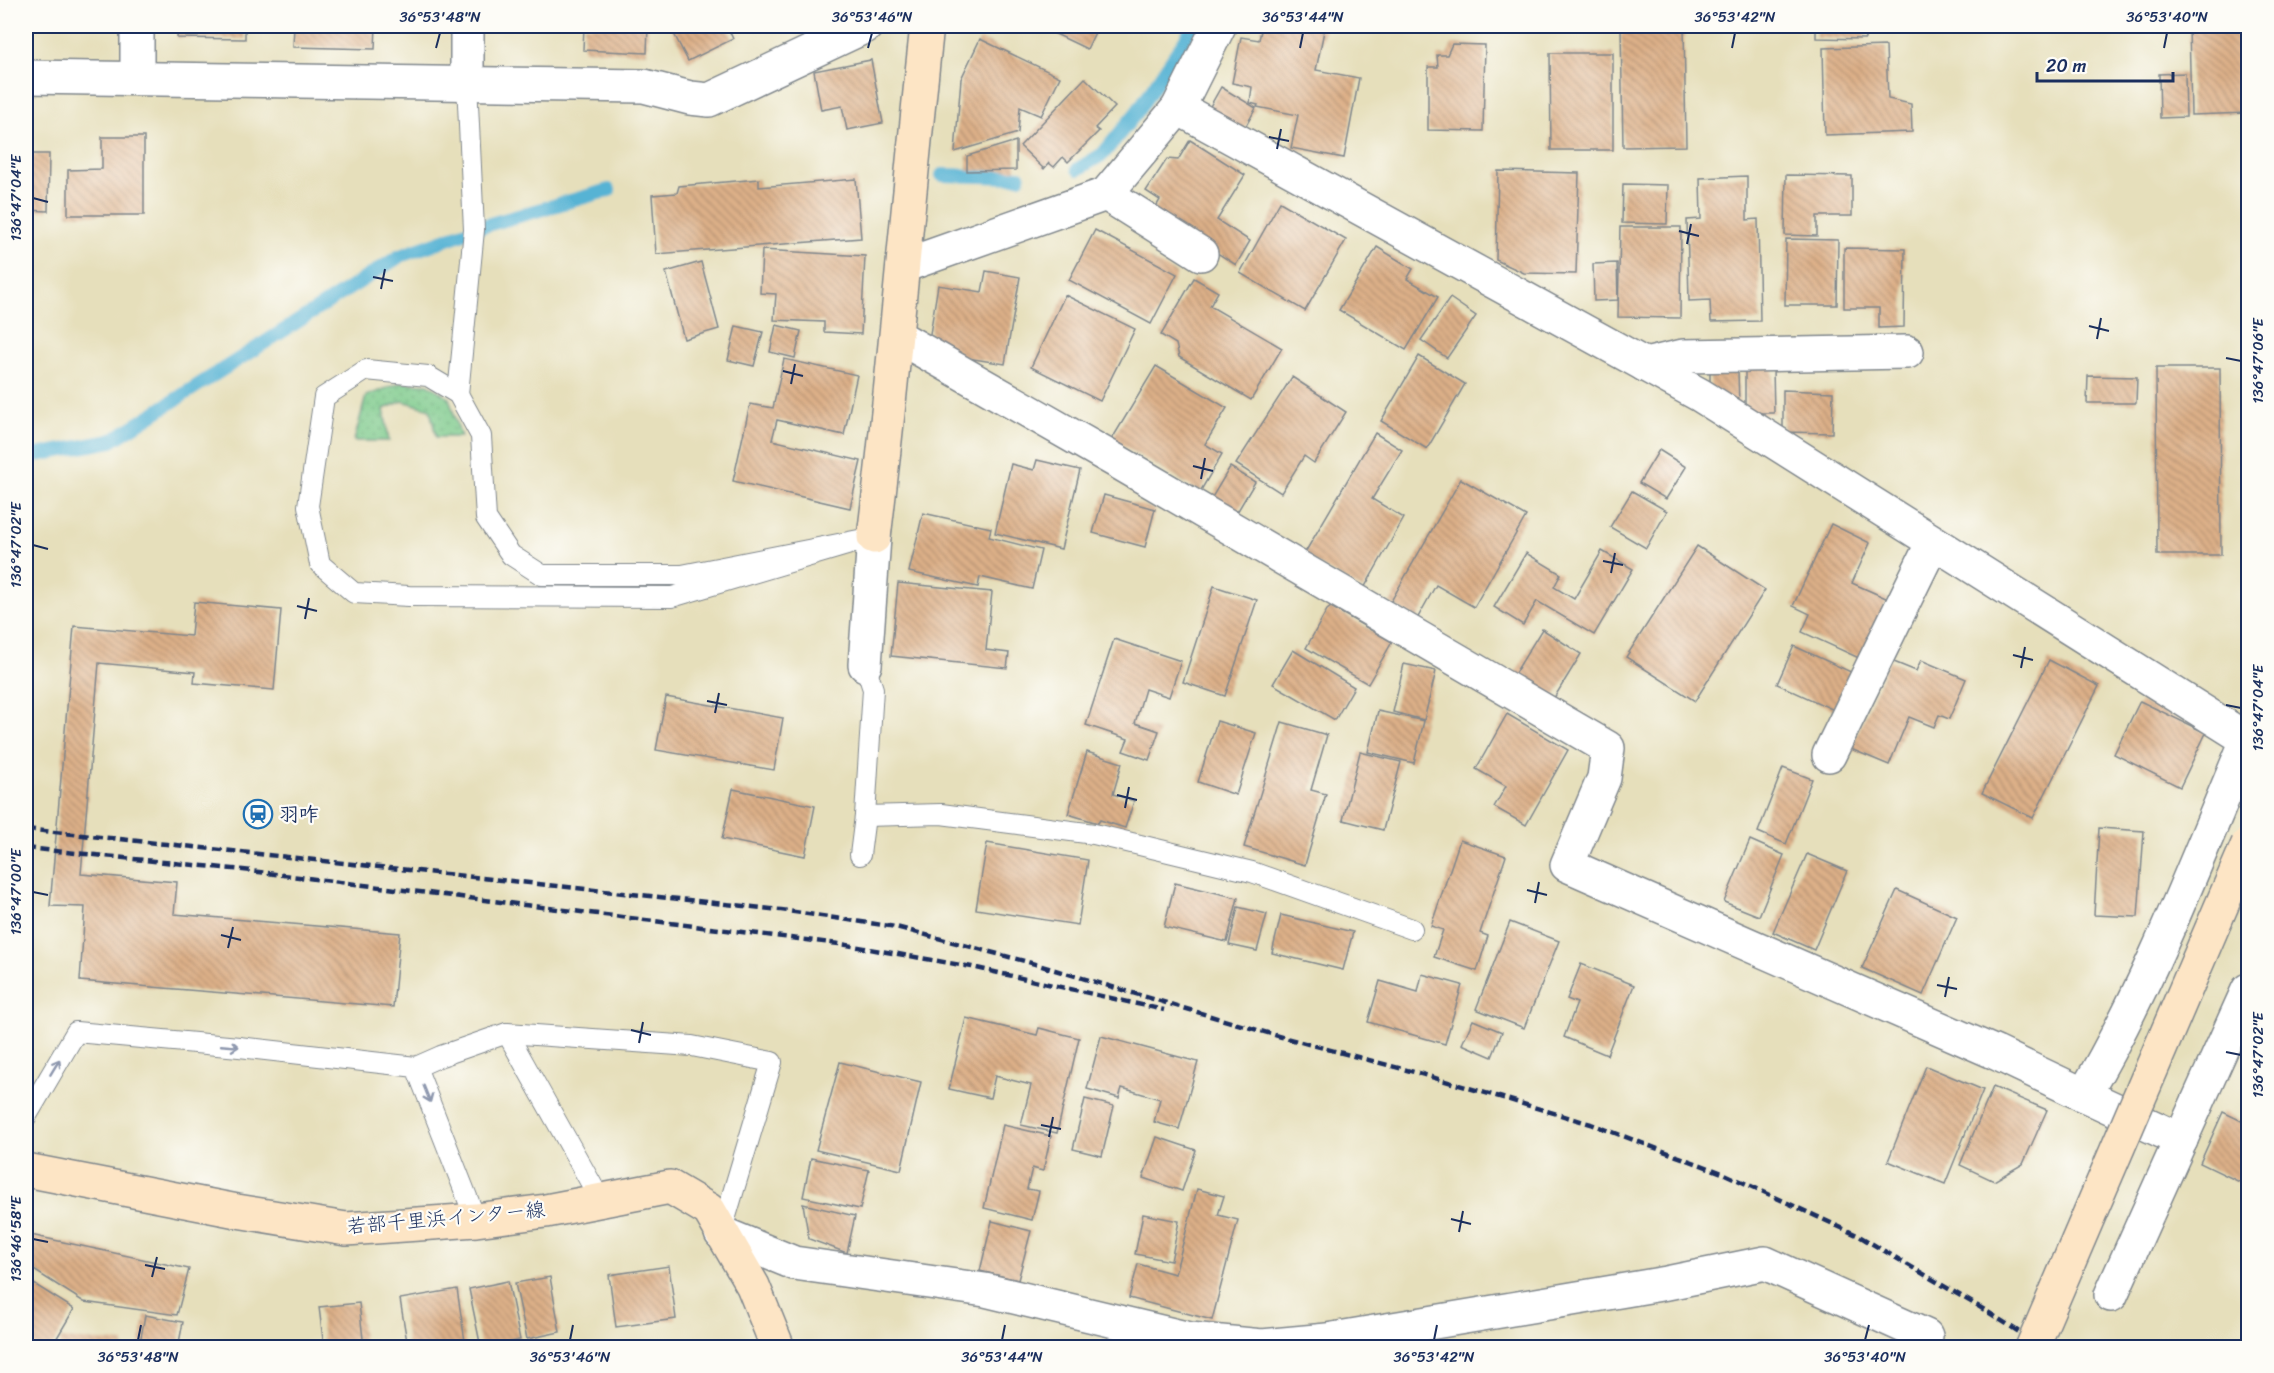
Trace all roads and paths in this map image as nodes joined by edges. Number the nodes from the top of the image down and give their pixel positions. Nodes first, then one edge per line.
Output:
1 (137, 26) edge
2 (467, 26) edge
3 (866, 26) edge
4 (927, 26) edge
5 (1219, 26) edge
6 (26, 76) edge
7 (137, 78) junction
8 (467, 83) junction
9 (1178, 108) junction
10 (1106, 194) junction
11 (1201, 254) dead end
12 (903, 267) junction
13 (897, 336) junction
14 (1907, 352) dead end
15 (1645, 365) junction
16 (458, 394) junction
17 (874, 537) junction
18 (1933, 542) junction
19 (865, 665) joint
20 (2248, 739) edge
21 (1829, 755) dead end
22 (865, 816) junction
23 (2248, 844) edge
24 (860, 855) dead end
25 (1412, 929) dead end
26 (2248, 990) edge
27 (507, 1033) junction
28 (416, 1067) junction
29 (2084, 1095) junction
30 (26, 1117) edge
31 (2181, 1140) junction
32 (26, 1170) edge
33 (601, 1201) junction
34 (476, 1220) junction
35 (721, 1233) junction
36 (2111, 1295) dead end
37 (776, 1343) edge
38 (1921, 1347) edge
39 (2032, 1347) edge

1 - 7 street
2 - 8 street
3 - 8 street
4 - 12 street
5 - 9 street
6 - 7 street
7 - 8 street
8 - 16 lane
9 - 10 street
9 - 15 street
10 - 11 street
10 - 12 street
12 - 13 street
13 - 17 street
13 - 29 street
14 - 15 street
15 - 18 street
16 - 17 lane
16 - 17 lane
17 - 19 street
18 - 20 street
18 - 21 street
19 - 22 lane
20 - 29 street
22 - 24 lane
22 - 25 lane
23 - 39 street, bridge
26 - 31 street
27 - 28 lane
27 - 33 lane
27 - 35 lane
30 -> 28 lane
28 -> 34 lane
29 - 31 street
31 - 36 street
32 - 34 street, 若部千里浜インター線
33 - 34 street, 若部千里浜インター線
33 - 35 street, 若部千里浜インター線
35 - 37 street, 若部千里浜インター線
35 - 38 street

